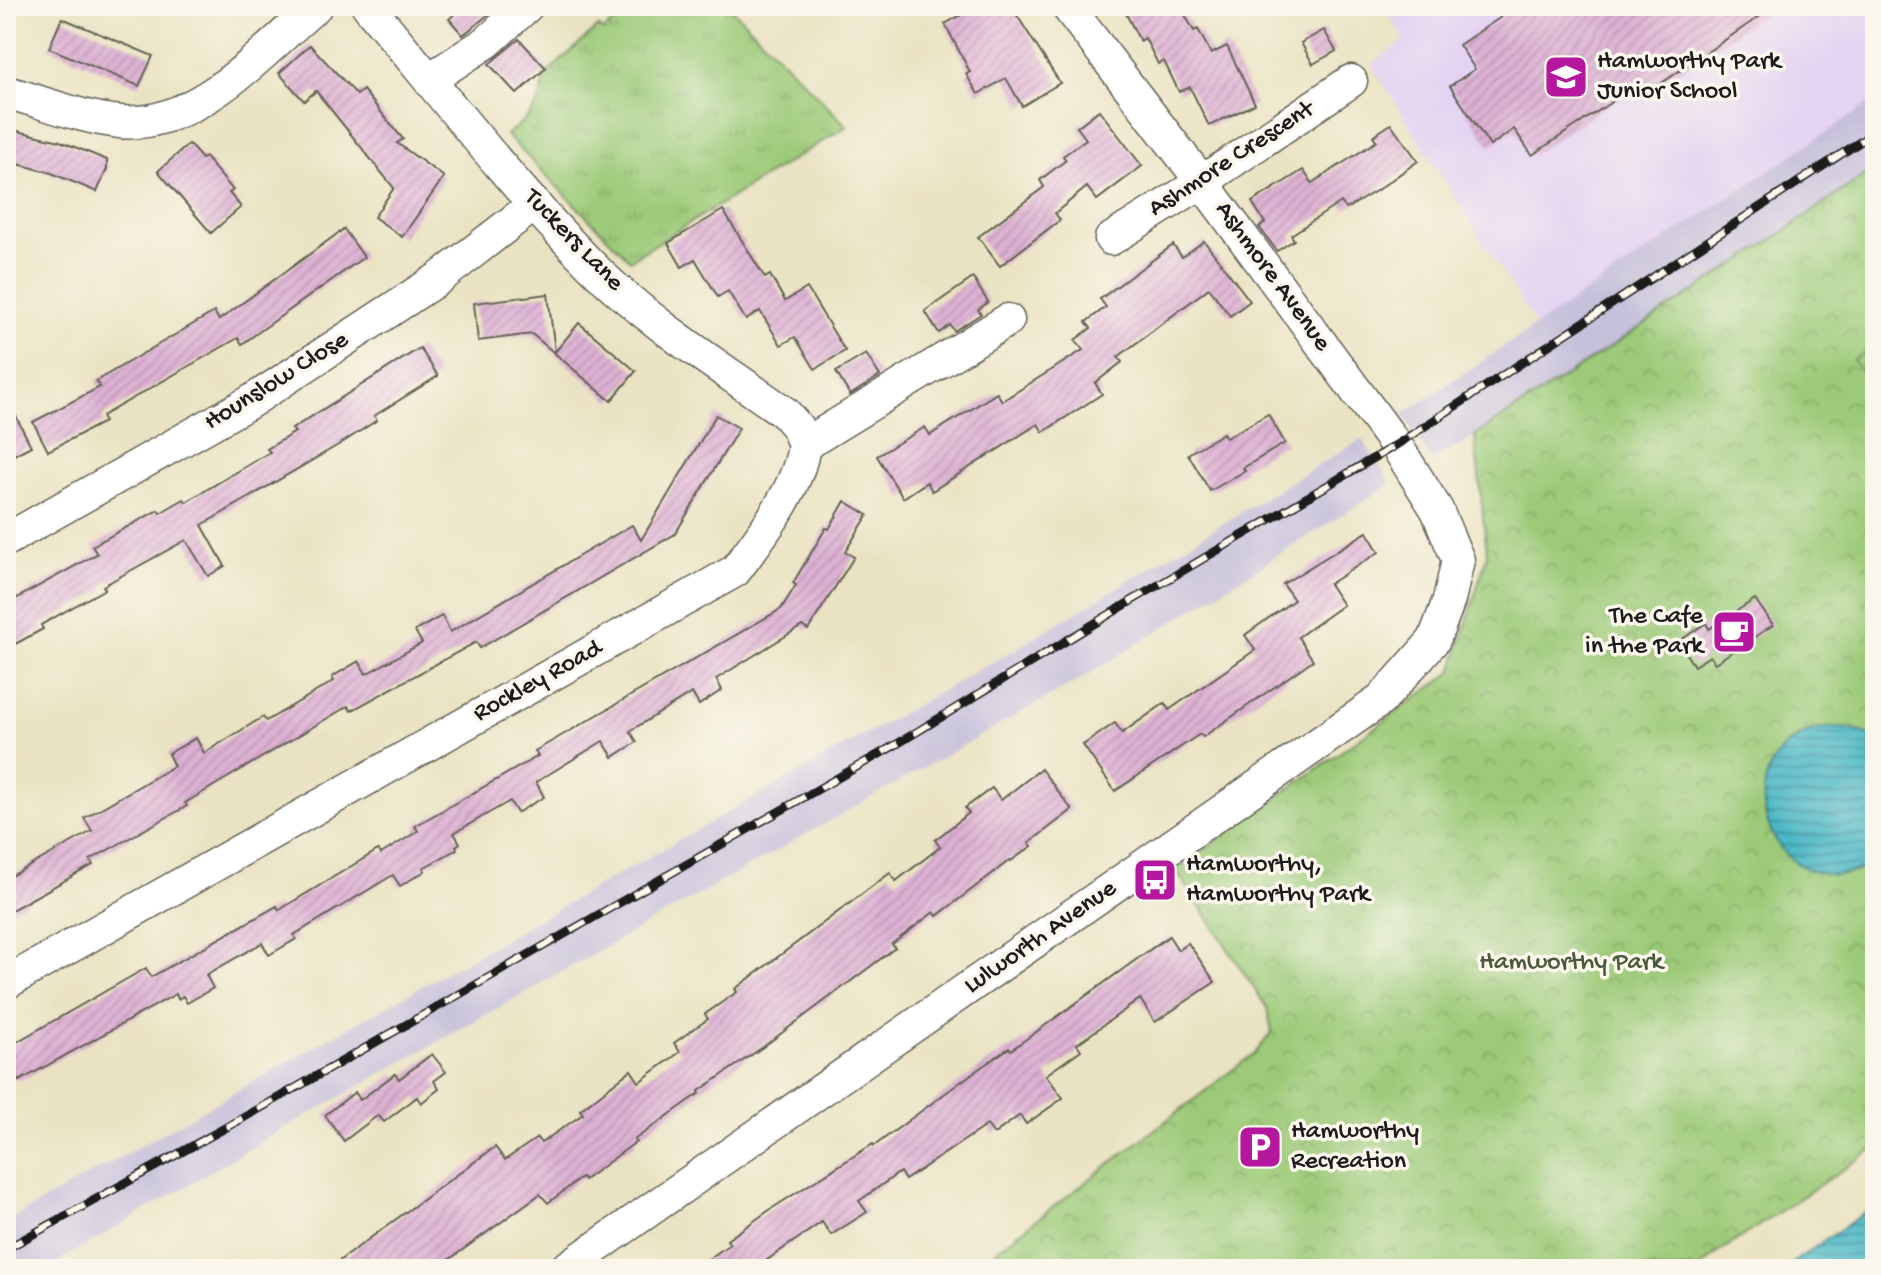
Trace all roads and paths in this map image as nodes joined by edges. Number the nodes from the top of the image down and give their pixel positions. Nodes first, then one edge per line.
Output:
1 (316, 6) edge
2 (368, 6) edge
3 (527, 6) edge
4 (1067, 6) edge
5 (430, 79) junction
6 (1351, 81) dead end
7 (6, 92) edge
8 (1202, 182) junction
9 (535, 204) junction
10 (1111, 239) dead end
11 (1008, 320) dead end
12 (804, 445) junction
13 (6, 540) edge
14 (1458, 560) joint
15 (6, 983) edge
16 (565, 1269) edge

1 - 7 street
2 - 5 street, Tuckers Lane
3 - 5 street
4 - 8 street, Ashmore Avenue
5 - 9 street, Tuckers Lane
6 - 8 street, Ashmore Crescent
8 - 10 street, Ashmore Crescent
8 - 14 street, Ashmore Avenue
9 - 12 street, Tuckers Lane
9 - 13 street, Hounslow Close
11 - 12 street
12 - 15 street, Rockley Road
14 - 16 street, Lulworth Avenue

